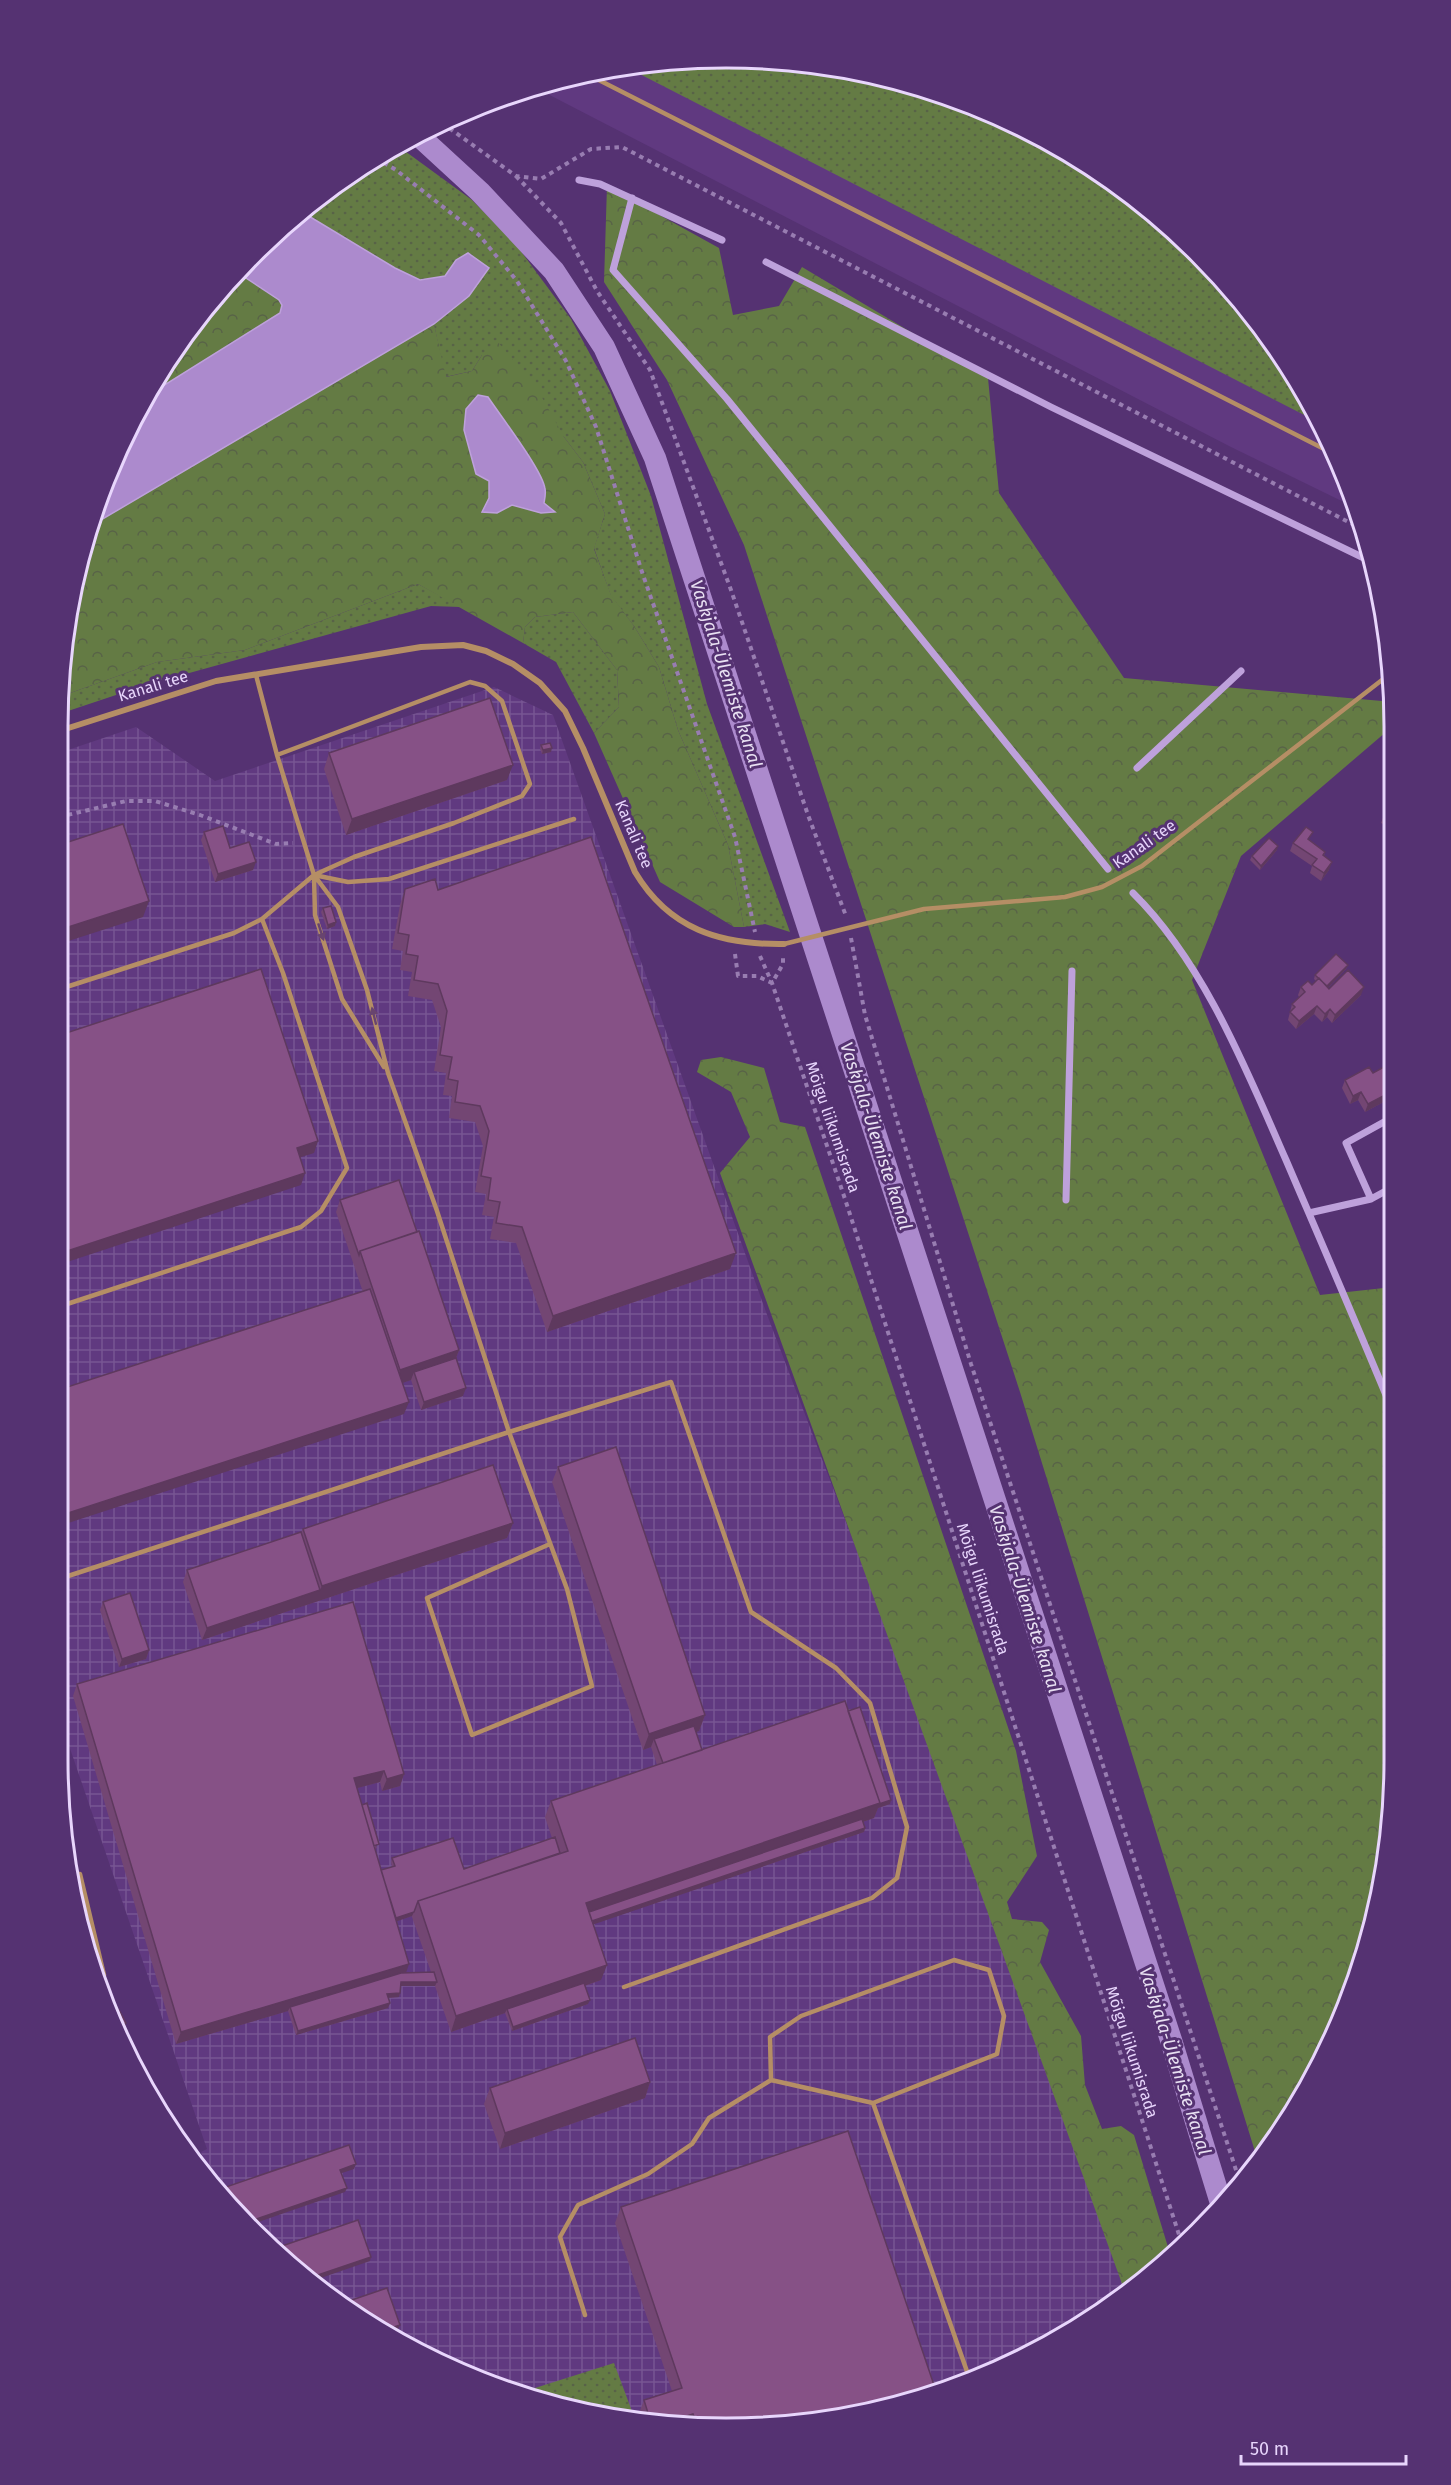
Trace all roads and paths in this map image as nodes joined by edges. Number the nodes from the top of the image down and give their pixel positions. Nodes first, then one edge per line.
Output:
1 (598, 80) edge
2 (450, 128) edge
3 (385, 163) edge
4 (516, 176) junction
5 (1322, 448) edge
6 (1352, 524) edge
7 (256, 675) junction
8 (1382, 680) edge
9 (67, 728) edge
10 (277, 755) junction
11 (67, 815) edge
12 (574, 819) dead end
13 (303, 842) junction
14 (314, 875) junction
15 (262, 919) junction
16 (849, 926) junction
17 (733, 941) junction
18 (755, 944) junction
19 (784, 944) junction
20 (772, 983) junction
21 (67, 987) edge
22 (388, 1073) junction
23 (67, 1304) edge
24 (509, 1432) junction
25 (550, 1544) junction
26 (67, 1576) edge
27 (78, 1875) edge
28 (104, 1975) edge
29 (624, 1987) dead end
30 (771, 2080) junction
31 (873, 2103) junction
32 (1237, 2173) edge
33 (1179, 2236) edge
34 (585, 2315) dead end
35 (967, 2371) edge

1 - 5 lane
2 - 4 path
3 - 18 path, Mõigu liikumisrada
4 - 6 path
4 - 16 path
7 - 9 street, Kanali tee
7 - 10 lane
7 - 17 street, Kanali tee
8 - 16 lane, Kanali tee
10 - 13 lane
10 - 14 lane
11 - 13 path
12 - 14 lane
13 - 14 lane
14 - 15 lane
22 -> 14 lane
14 -> 22 lane
15 - 21 lane
15 - 23 lane
16 - 19 lane, Kanali tee
16 - 32 path
17 - 18 street, Kanali tee
17 - 20 path
18 - 19 street, Kanali tee
18 - 20 path, Mõigu liikumisrada
19 - 20 path
20 - 33 path, Mõigu liikumisrada
22 - 24 lane
24 - 25 lane
24 - 26 lane
24 - 29 lane
25 - 25 lane
27 - 28 lane
30 - 31 lane
30 - 31 lane
30 - 34 lane
31 - 35 lane

